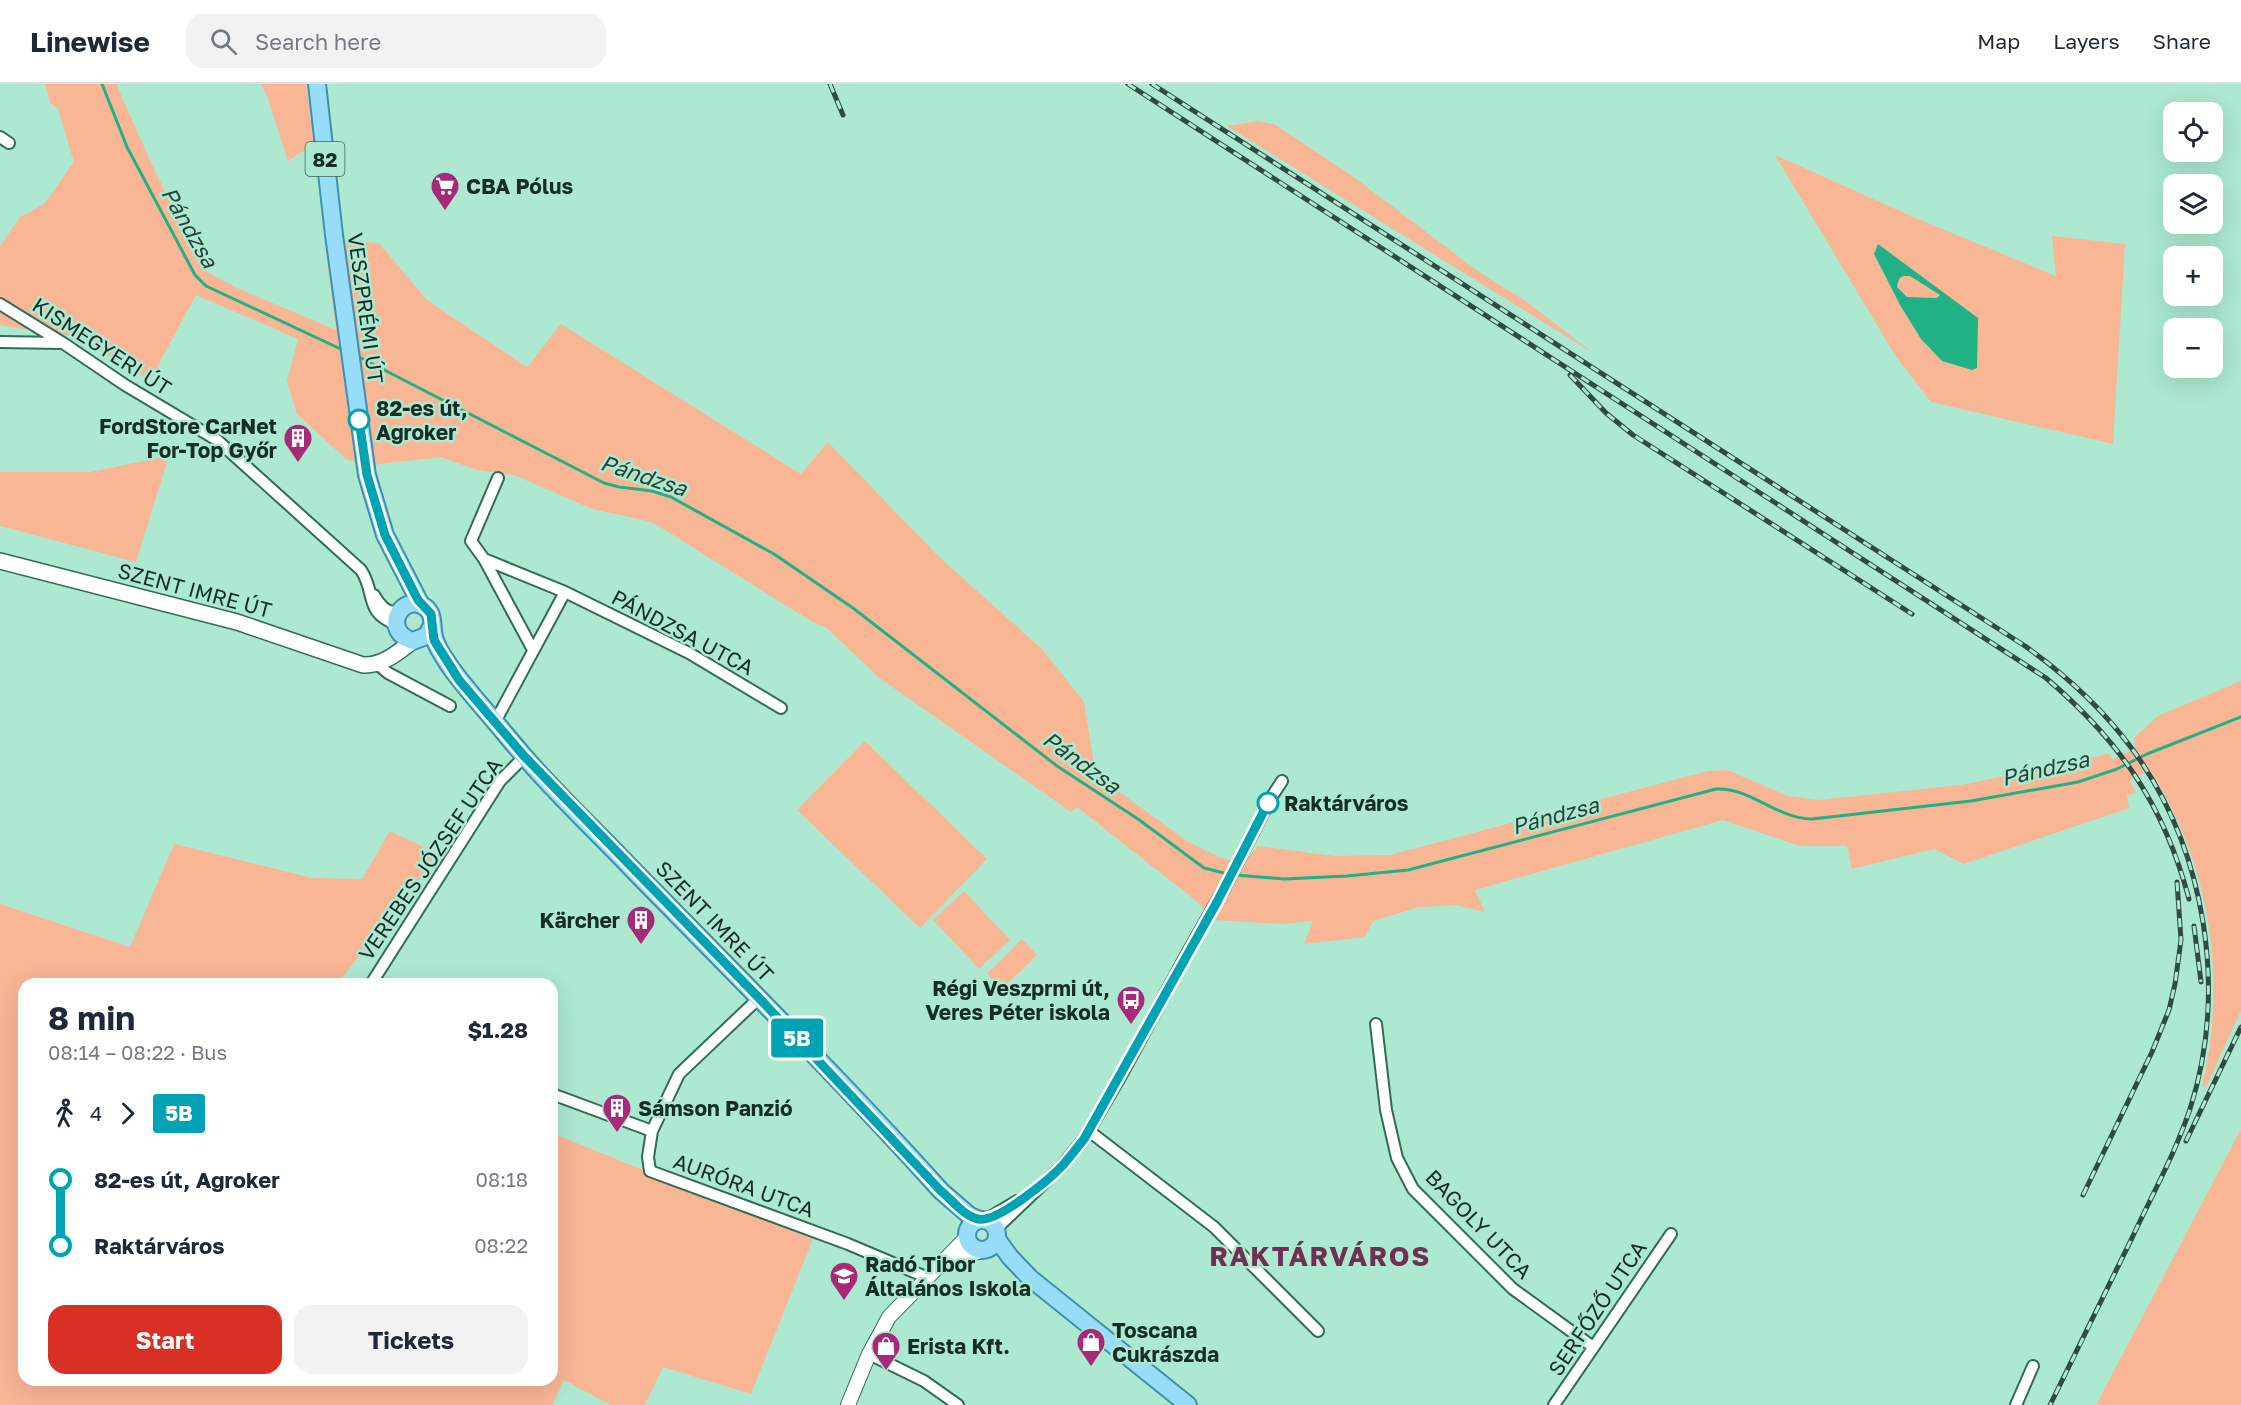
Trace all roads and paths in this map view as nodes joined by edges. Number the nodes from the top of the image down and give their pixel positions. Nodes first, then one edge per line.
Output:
1 (317, 84) edge
2 (0, 304) edge
3 (0, 342) edge
4 (63, 343) junction
5 (498, 478) dead end
6 (385, 535) junction
7 (484, 559) junction
8 (0, 561) edge
9 (565, 592) junction
10 (421, 605) junction
11 (404, 626) junction
12 (432, 626) junction
13 (533, 650) junction
14 (376, 663) junction
15 (459, 680) junction
16 (450, 706) dead end
17 (781, 708) dead end
18 (495, 722) junction
19 (524, 756) junction
20 (1282, 781) dead end
21 (375, 978) edge
22 (759, 998) junction
23 (1376, 1024) dead end
24 (558, 1096) edge
25 (652, 1131) junction
26 (1089, 1131) junction
27 (941, 1191) junction
28 (1671, 1234) dead end
29 (967, 1235) junction
30 (988, 1235) junction
31 (927, 1278) junction
32 (1318, 1331) dead end
33 (1593, 1347) junction
34 (870, 1354) junction
35 (2033, 1366) dead end
36 (848, 1405) edge
37 (958, 1405) edge
38 (1188, 1405) edge
39 (1554, 1405) edge
40 (2016, 1405) edge

1 - 6 main road, VESZPRÉMI ÚT / 82
2 - 4 street, KISMEGYERI ÚT
3 - 4 street
4 - 11 street, KISMEGYERI ÚT
5 - 7 street
6 - 10 main road, VESZPRÉMI ÚT / 82
6 - 11 main road, VESZPRÉMI ÚT / 82
7 - 9 street, PÁNDZSA UTCA
7 - 13 street
8 - 14 main road, SZENT IMRE ÚT
9 - 13 street
9 - 17 street, PÁNDZSA UTCA
10 - 11 main road
10 - 12 main road, 82
11 - 12 main road
11 - 14 main road
11 - 15 main road, SZENT IMRE ÚT / 82
12 - 15 main road, SZENT IMRE ÚT / 82
13 - 18 street
14 - 16 street, SZENT IMRE ÚT
15 - 18 main road, SZENT IMRE ÚT / 82
18 - 19 main road, SZENT IMRE ÚT / 82
19 - 21 street, VEREBES JÓZSEF UTCA
19 - 22 main road, SZENT IMRE ÚT / 82
20 - 26 street
22 - 25 street
22 - 27 main road, SZENT IMRE ÚT / 82
23 - 33 street, BAGOLY UTCA
24 - 25 street, AURÓRA UTCA
25 - 31 street, AURÓRA UTCA
26 - 30 street
26 - 32 street
27 - 29 main road, SZENT IMRE ÚT / 82
27 - 30 main road, SZENT IMRE ÚT / 82
28 - 33 street, SERFŐZŐ UTCA
29 - 30 main road, 82
29 - 30 main road
29 - 31 street
30 - 31 street
30 - 38 main road, SZENT IMRE ÚT / 82
31 - 34 street
33 - 39 street, SERFŐZŐ UTCA
34 - 36 street
34 - 37 street
35 - 40 street

